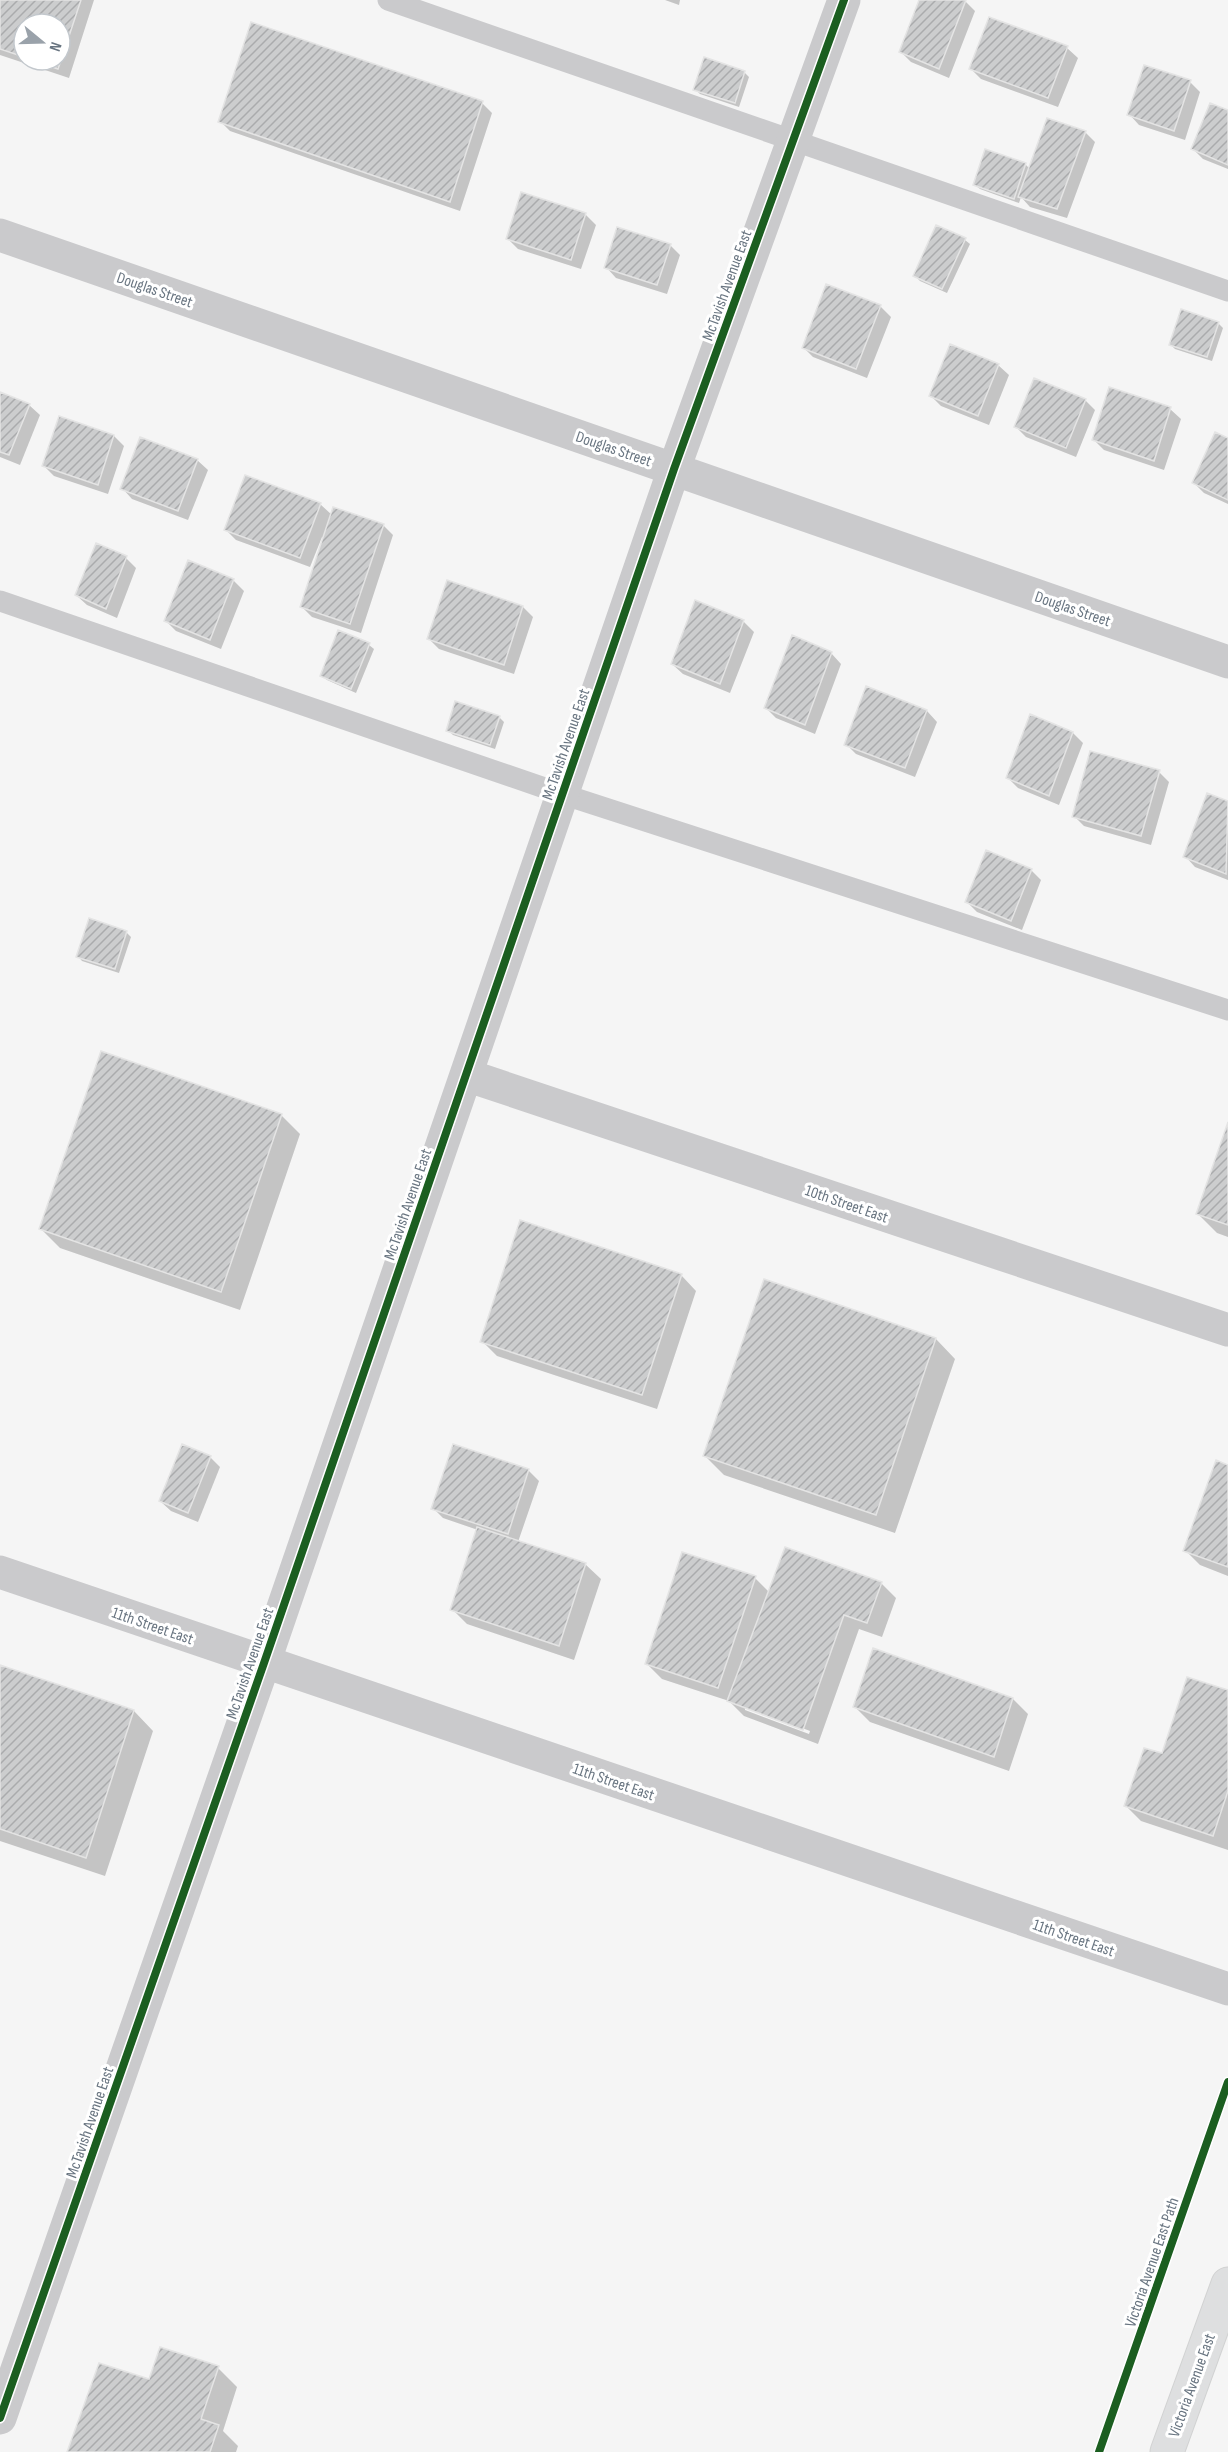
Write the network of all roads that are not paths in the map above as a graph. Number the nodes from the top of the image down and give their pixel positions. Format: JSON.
{"nodes":[{"id":1,"x":388,"y":0,"type":"edge"},
{"id":2,"x":844,"y":0,"type":"edge"},
{"id":3,"x":793,"y":141,"type":"junction"},
{"id":4,"x":0,"y":235,"type":"edge"},
{"id":5,"x":1228,"y":291,"type":"edge"},
{"id":6,"x":674,"y":469,"type":"junction"},
{"id":7,"x":0,"y":601,"type":"edge"},
{"id":8,"x":1228,"y":662,"type":"edge"},
{"id":9,"x":562,"y":794,"type":"junction"},
{"id":10,"x":1228,"y":1010,"type":"edge"},
{"id":11,"x":466,"y":1075,"type":"junction"},
{"id":12,"x":1228,"y":1330,"type":"edge"},
{"id":13,"x":0,"y":1572,"type":"edge"},
{"id":14,"x":264,"y":1663,"type":"junction"},
{"id":15,"x":1228,"y":1989,"type":"edge"},
{"id":16,"x":1228,"y":2284,"type":"edge"},
{"id":17,"x":0,"y":2418,"type":"edge"},
{"id":18,"x":1167,"y":2452,"type":"edge"}],
"edges":[{"from":1,"to":3,"type":"lane"},
{"from":2,"to":3,"type":"street","name":"McTavish Avenue East"},
{"from":3,"to":5,"type":"lane"},
{"from":3,"to":6,"type":"street","name":"McTavish Avenue East"},
{"from":4,"to":6,"type":"street","name":"Douglas Street"},
{"from":6,"to":8,"type":"street","name":"Douglas Street"},
{"from":6,"to":9,"type":"street","name":"McTavish Avenue East"},
{"from":7,"to":9,"type":"lane"},
{"from":9,"to":10,"type":"lane"},
{"from":9,"to":11,"type":"street","name":"McTavish Avenue East"},
{"from":11,"to":12,"type":"street","name":"10th Street East"},
{"from":11,"to":14,"type":"street","name":"McTavish Avenue East"},
{"from":13,"to":14,"type":"street","name":"11th Street East"},
{"from":14,"to":15,"type":"street","name":"11th Street East"},
{"from":14,"to":17,"type":"street","name":"McTavish Avenue East"},
{"from":16,"to":18,"type":"main road","name":"Victoria Avenue East"}]}
